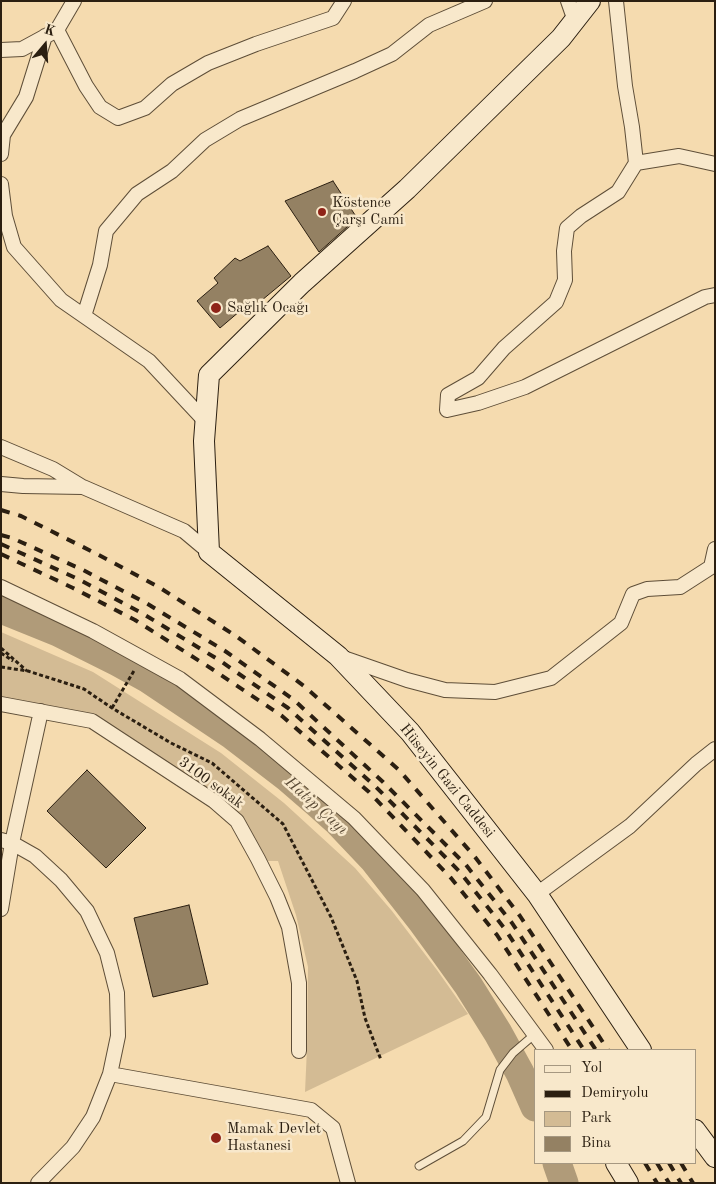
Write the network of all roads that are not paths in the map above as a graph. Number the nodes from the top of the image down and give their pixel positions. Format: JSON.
{"nodes":[{"id":1,"x":74,"y":1,"type":"edge"},
{"id":2,"x":344,"y":1,"type":"edge"},
{"id":3,"x":484,"y":1,"type":"edge"},
{"id":4,"x":568,"y":1,"type":"edge"},
{"id":5,"x":590,"y":1,"type":"edge"},
{"id":6,"x":616,"y":1,"type":"edge"},
{"id":7,"x":574,"y":21,"type":"junction"},
{"id":8,"x":51,"y":33,"type":"junction"},
{"id":9,"x":1,"y":50,"type":"edge"},
{"id":10,"x":1,"y":154,"type":"edge"},
{"id":11,"x":636,"y":163,"type":"junction"},
{"id":12,"x":715,"y":164,"type":"edge"},
{"id":13,"x":1,"y":184,"type":"edge"},
{"id":14,"x":5,"y":234,"type":"edge"},
{"id":15,"x":715,"y":295,"type":"edge"},
{"id":16,"x":84,"y":316,"type":"junction"},
{"id":17,"x":206,"y":422,"type":"junction"},
{"id":18,"x":1,"y":447,"type":"edge"},
{"id":19,"x":1,"y":484,"type":"edge"},
{"id":20,"x":83,"y":486,"type":"junction"},
{"id":21,"x":715,"y":550,"type":"edge"},
{"id":22,"x":209,"y":552,"type":"junction"},
{"id":23,"x":1,"y":587,"type":"edge"},
{"id":24,"x":338,"y":656,"type":"junction"},
{"id":25,"x":1,"y":704,"type":"edge"},
{"id":26,"x":41,"y":712,"type":"junction"},
{"id":27,"x":715,"y":749,"type":"edge"},
{"id":28,"x":7,"y":842,"type":"edge"},
{"id":29,"x":537,"y":894,"type":"junction"},
{"id":30,"x":1,"y":910,"type":"edge"},
{"id":31,"x":534,"y":1034,"type":"junction"},
{"id":32,"x":545,"y":1049,"type":"edge"},
{"id":33,"x":639,"y":1049,"type":"edge"},
{"id":34,"x":298,"y":1051,"type":"dead end"},
{"id":35,"x":110,"y":1074,"type":"junction"},
{"id":36,"x":696,"y":1131,"type":"edge"},
{"id":37,"x":715,"y":1156,"type":"edge"},
{"id":38,"x":611,"y":1164,"type":"edge"},
{"id":39,"x":617,"y":1164,"type":"edge"},
{"id":40,"x":419,"y":1166,"type":"dead end"},
{"id":41,"x":38,"y":1183,"type":"edge"},
{"id":42,"x":348,"y":1183,"type":"edge"},
{"id":43,"x":616,"y":1183,"type":"edge"},
{"id":44,"x":628,"y":1183,"type":"edge"}],
"edges":[{"from":1,"to":8,"type":"street"},
{"from":2,"to":8,"type":"street"},
{"from":3,"to":16,"type":"street"},
{"from":4,"to":7,"type":"street"},
{"from":5,"to":7,"type":"street"},
{"from":6,"to":11,"type":"street"},
{"from":7,"to":17,"type":"street"},
{"from":8,"to":9,"type":"street"},
{"from":8,"to":10,"type":"street"},
{"from":11,"to":12,"type":"street"},
{"from":11,"to":15,"type":"street"},
{"from":13,"to":14,"type":"street"},
{"from":14,"to":16,"type":"street"},
{"from":16,"to":17,"type":"street"},
{"from":17,"to":22,"type":"street"},
{"from":18,"to":20,"type":"street"},
{"from":19,"to":20,"type":"street"},
{"from":20,"to":22,"type":"street"},
{"from":21,"to":24,"type":"street"},
{"from":22,"to":24,"type":"street","name":"Hüseyin Gazi Caddesi"},
{"from":23,"to":31,"type":"street"},
{"from":24,"to":29,"type":"street","name":"Hüseyin Gazi Caddesi"},
{"from":25,"to":26,"type":"street","name":"3100 sokak"},
{"from":26,"to":28,"type":"street"},
{"from":26,"to":34,"type":"street","name":"3100 sokak"},
{"from":27,"to":29,"type":"street"},
{"from":28,"to":30,"type":"street"},
{"from":28,"to":35,"type":"street"},
{"from":29,"to":33,"type":"street","name":"Hüseyin Gazi Caddesi"},
{"from":31,"to":32,"type":"street"},
{"from":31,"to":40,"type":"lane"},
{"from":35,"to":41,"type":"street"},
{"from":35,"to":42,"type":"street"},
{"from":36,"to":37,"type":"street"},
{"from":38,"to":43,"type":"street"},
{"from":39,"to":44,"type":"street"}]}
